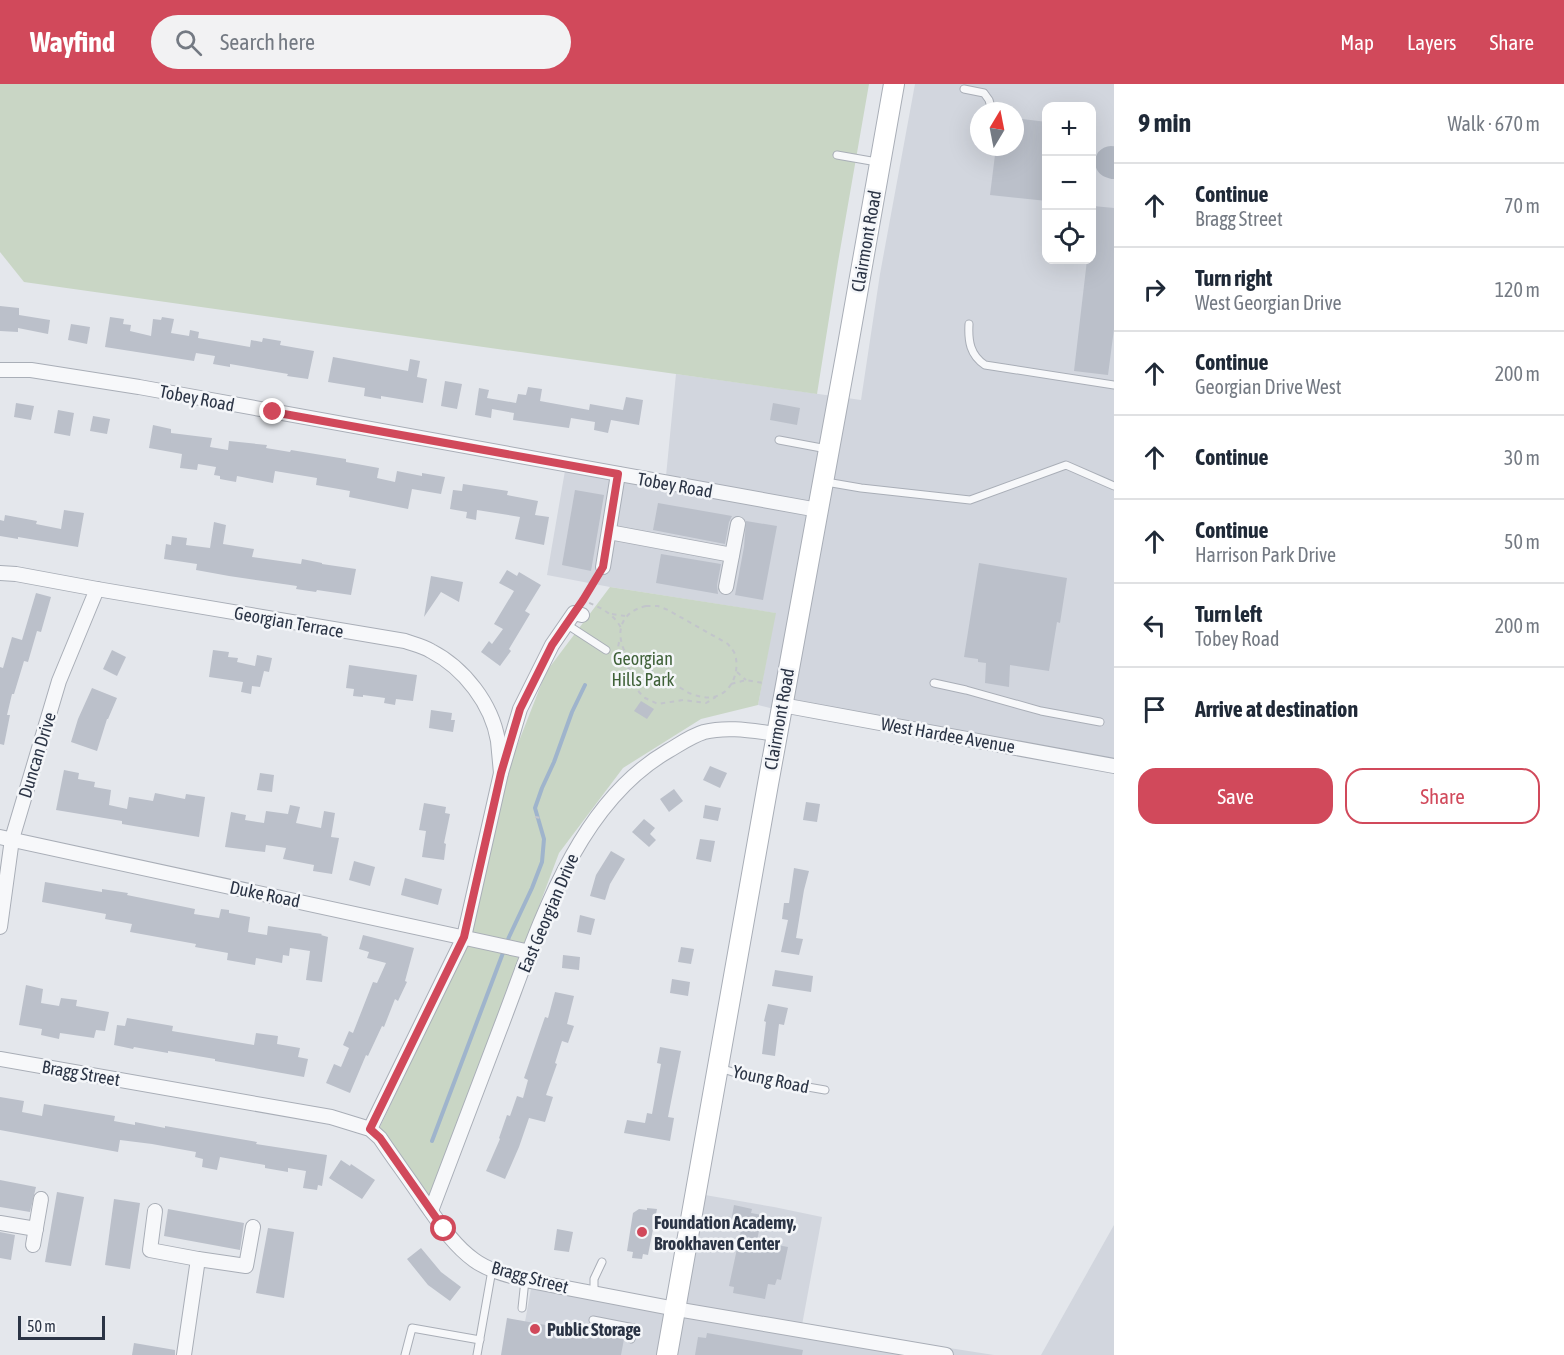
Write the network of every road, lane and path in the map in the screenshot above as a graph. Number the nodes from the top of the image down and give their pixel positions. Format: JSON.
{"nodes":[{"id":1,"x":894,"y":84,"type":"edge"},
{"id":2,"x":964,"y":89,"type":"dead end"},
{"id":3,"x":990,"y":102,"type":"edge"},
{"id":4,"x":837,"y":155,"type":"dead end"},
{"id":5,"x":880,"y":163,"type":"junction"},
{"id":6,"x":969,"y":324,"type":"dead end"},
{"id":7,"x":0,"y":370,"type":"edge"},
{"id":8,"x":1114,"y":386,"type":"edge"},
{"id":9,"x":779,"y":440,"type":"dead end"},
{"id":10,"x":829,"y":450,"type":"junction"},
{"id":11,"x":618,"y":474,"type":"junction"},
{"id":12,"x":823,"y":482,"type":"junction"},
{"id":13,"x":1114,"y":486,"type":"edge"},
{"id":14,"x":818,"y":510,"type":"junction"},
{"id":15,"x":738,"y":524,"type":"dead end"},
{"id":16,"x":609,"y":532,"type":"junction"},
{"id":17,"x":732,"y":555,"type":"junction"},
{"id":18,"x":603,"y":567,"type":"joint"},
{"id":19,"x":0,"y":573,"type":"edge"},
{"id":20,"x":726,"y":587,"type":"dead end"},
{"id":21,"x":97,"y":589,"type":"junction"},
{"id":22,"x":583,"y":600,"type":"junction"},
{"id":23,"x":612,"y":614,"type":"junction"},
{"id":24,"x":625,"y":616,"type":"junction"},
{"id":25,"x":574,"y":618,"type":"junction"},
{"id":26,"x":621,"y":628,"type":"junction"},
{"id":27,"x":620,"y":639,"type":"junction"},
{"id":28,"x":606,"y":650,"type":"dead end"},
{"id":29,"x":633,"y":659,"type":"junction"},
{"id":30,"x":626,"y":666,"type":"junction"},
{"id":31,"x":736,"y":671,"type":"junction"},
{"id":32,"x":746,"y":680,"type":"junction"},
{"id":33,"x":763,"y":683,"type":"dead end"},
{"id":34,"x":934,"y":683,"type":"dead end"},
{"id":35,"x":731,"y":684,"type":"junction"},
{"id":36,"x":695,"y":695,"type":"junction"},
{"id":37,"x":720,"y":695,"type":"junction"},
{"id":38,"x":693,"y":702,"type":"junction"},
{"id":39,"x":782,"y":705,"type":"junction"},
{"id":40,"x":1100,"y":722,"type":"dead end"},
{"id":41,"x":777,"y":734,"type":"junction"},
{"id":42,"x":1114,"y":766,"type":"edge"},
{"id":43,"x":501,"y":773,"type":"junction"},
{"id":44,"x":535,"y":817,"type":"dead end"},
{"id":45,"x":541,"y":818,"type":"dead end"},
{"id":46,"x":6,"y":838,"type":"edge"},
{"id":47,"x":0,"y":927,"type":"edge"},
{"id":48,"x":464,"y":937,"type":"junction"},
{"id":49,"x":530,"y":952,"type":"junction"},
{"id":50,"x":0,"y":1059,"type":"edge"},
{"id":51,"x":718,"y":1067,"type":"junction"},
{"id":52,"x":825,"y":1090,"type":"dead end"},
{"id":53,"x":370,"y":1129,"type":"junction"},
{"id":54,"x":41,"y":1199,"type":"dead end"},
{"id":55,"x":155,"y":1211,"type":"dead end"},
{"id":56,"x":431,"y":1211,"type":"junction"},
{"id":57,"x":0,"y":1222,"type":"edge"},
{"id":58,"x":253,"y":1227,"type":"dead end"},
{"id":59,"x":36,"y":1229,"type":"junction"},
{"id":60,"x":33,"y":1245,"type":"dead end"},
{"id":61,"x":198,"y":1259,"type":"junction"},
{"id":62,"x":602,"y":1262,"type":"dead end"},
{"id":63,"x":492,"y":1270,"type":"junction"},
{"id":64,"x":525,"y":1280,"type":"junction"},
{"id":65,"x":594,"y":1293,"type":"junction"},
{"id":66,"x":522,"y":1308,"type":"dead end"},
{"id":67,"x":676,"y":1309,"type":"junction"},
{"id":68,"x":593,"y":1320,"type":"dead end"},
{"id":69,"x":632,"y":1339,"type":"dead end"},
{"id":70,"x":480,"y":1340,"type":"junction"},
{"id":71,"x":184,"y":1355,"type":"edge"},
{"id":72,"x":405,"y":1355,"type":"edge"},
{"id":73,"x":477,"y":1355,"type":"edge"},
{"id":74,"x":668,"y":1355,"type":"edge"},
{"id":75,"x":946,"y":1355,"type":"edge"}],
"edges":[{"from":1,"to":5,"type":"main road","name":"Clairmont Road"},
{"from":2,"to":3,"type":"lane"},
{"from":4,"to":5,"type":"lane"},
{"from":5,"to":10,"type":"main road","name":"Clairmont Road"},
{"from":6,"to":8,"type":"lane"},
{"from":7,"to":11,"type":"street","name":"Tobey Road"},
{"from":9,"to":10,"type":"lane"},
{"from":10,"to":12,"type":"main road","name":"Clairmont Road"},
{"from":11,"to":14,"type":"street","name":"Tobey Road"},
{"from":11,"to":16,"type":"street"},
{"from":12,"to":13,"type":"lane"},
{"from":12,"to":14,"type":"main road","name":"Clairmont Road"},
{"from":14,"to":39,"type":"main road","name":"Clairmont Road"},
{"from":15,"to":17,"type":"street"},
{"from":16,"to":17,"type":"street"},
{"from":16,"to":18,"type":"street"},
{"from":17,"to":20,"type":"street"},
{"from":18,"to":22,"type":"path"},
{"from":19,"to":21,"type":"street","name":"Georgian Terrace"},
{"from":21,"to":43,"type":"street","name":"Georgian Terrace"},
{"from":21,"to":46,"type":"street","name":"Duncan Drive"},
{"from":22,"to":23,"type":"path"},
{"from":22,"to":25,"type":"path"},
{"from":23,"to":24,"type":"path"},
{"from":23,"to":26,"type":"path"},
{"from":24,"to":26,"type":"path"},
{"from":24,"to":31,"type":"path"},
{"from":25,"to":28,"type":"lane"},
{"from":25,"to":43,"type":"street"},
{"from":26,"to":27,"type":"path"},
{"from":27,"to":29,"type":"path"},
{"from":27,"to":30,"type":"path"},
{"from":29,"to":30,"type":"path"},
{"from":29,"to":36,"type":"path"},
{"from":30,"to":38,"type":"path"},
{"from":31,"to":32,"type":"path"},
{"from":31,"to":35,"type":"path"},
{"from":32,"to":33,"type":"path"},
{"from":32,"to":35,"type":"path"},
{"from":34,"to":40,"type":"lane"},
{"from":35,"to":37,"type":"path"},
{"from":36,"to":37,"type":"path"},
{"from":36,"to":38,"type":"path"},
{"from":37,"to":38,"type":"path"},
{"from":39,"to":41,"type":"main road","name":"Clairmont Road"},
{"from":39,"to":42,"type":"street","name":"West Hardee Avenue"},
{"from":41,"to":49,"type":"street","name":"East Georgian Drive"},
{"from":41,"to":51,"type":"main road","name":"Clairmont Road"},
{"from":43,"to":48,"type":"street"},
{"from":44,"to":45,"type":"path"},
{"from":46,"to":47,"type":"street","name":"Duncan Drive"},
{"from":46,"to":48,"type":"street","name":"Duke Road"},
{"from":48,"to":49,"type":"street","name":"Duke Road"},
{"from":48,"to":53,"type":"street"},
{"from":49,"to":56,"type":"street","name":"East Georgian Drive"},
{"from":50,"to":53,"type":"street","name":"Bragg Street"},
{"from":51,"to":52,"type":"lane","name":"Young Road"},
{"from":51,"to":67,"type":"main road","name":"Clairmont Road"},
{"from":53,"to":56,"type":"street","name":"Bragg Street"},
{"from":54,"to":59,"type":"street"},
{"from":55,"to":61,"type":"street"},
{"from":56,"to":63,"type":"street","name":"Bragg Street"},
{"from":57,"to":59,"type":"street"},
{"from":58,"to":61,"type":"street"},
{"from":59,"to":60,"type":"street"},
{"from":61,"to":71,"type":"street"},
{"from":62,"to":65,"type":"lane"},
{"from":63,"to":64,"type":"street","name":"Bragg Street"},
{"from":63,"to":70,"type":"lane"},
{"from":64,"to":65,"type":"street","name":"Bragg Street"},
{"from":64,"to":66,"type":"lane"},
{"from":65,"to":67,"type":"street","name":"Bragg Street"},
{"from":67,"to":74,"type":"main road","name":"Clairmont Road"},
{"from":67,"to":75,"type":"street","name":"Bragg Street"},
{"from":68,"to":69,"type":"lane"},
{"from":70,"to":72,"type":"lane"},
{"from":70,"to":73,"type":"lane"}]}
